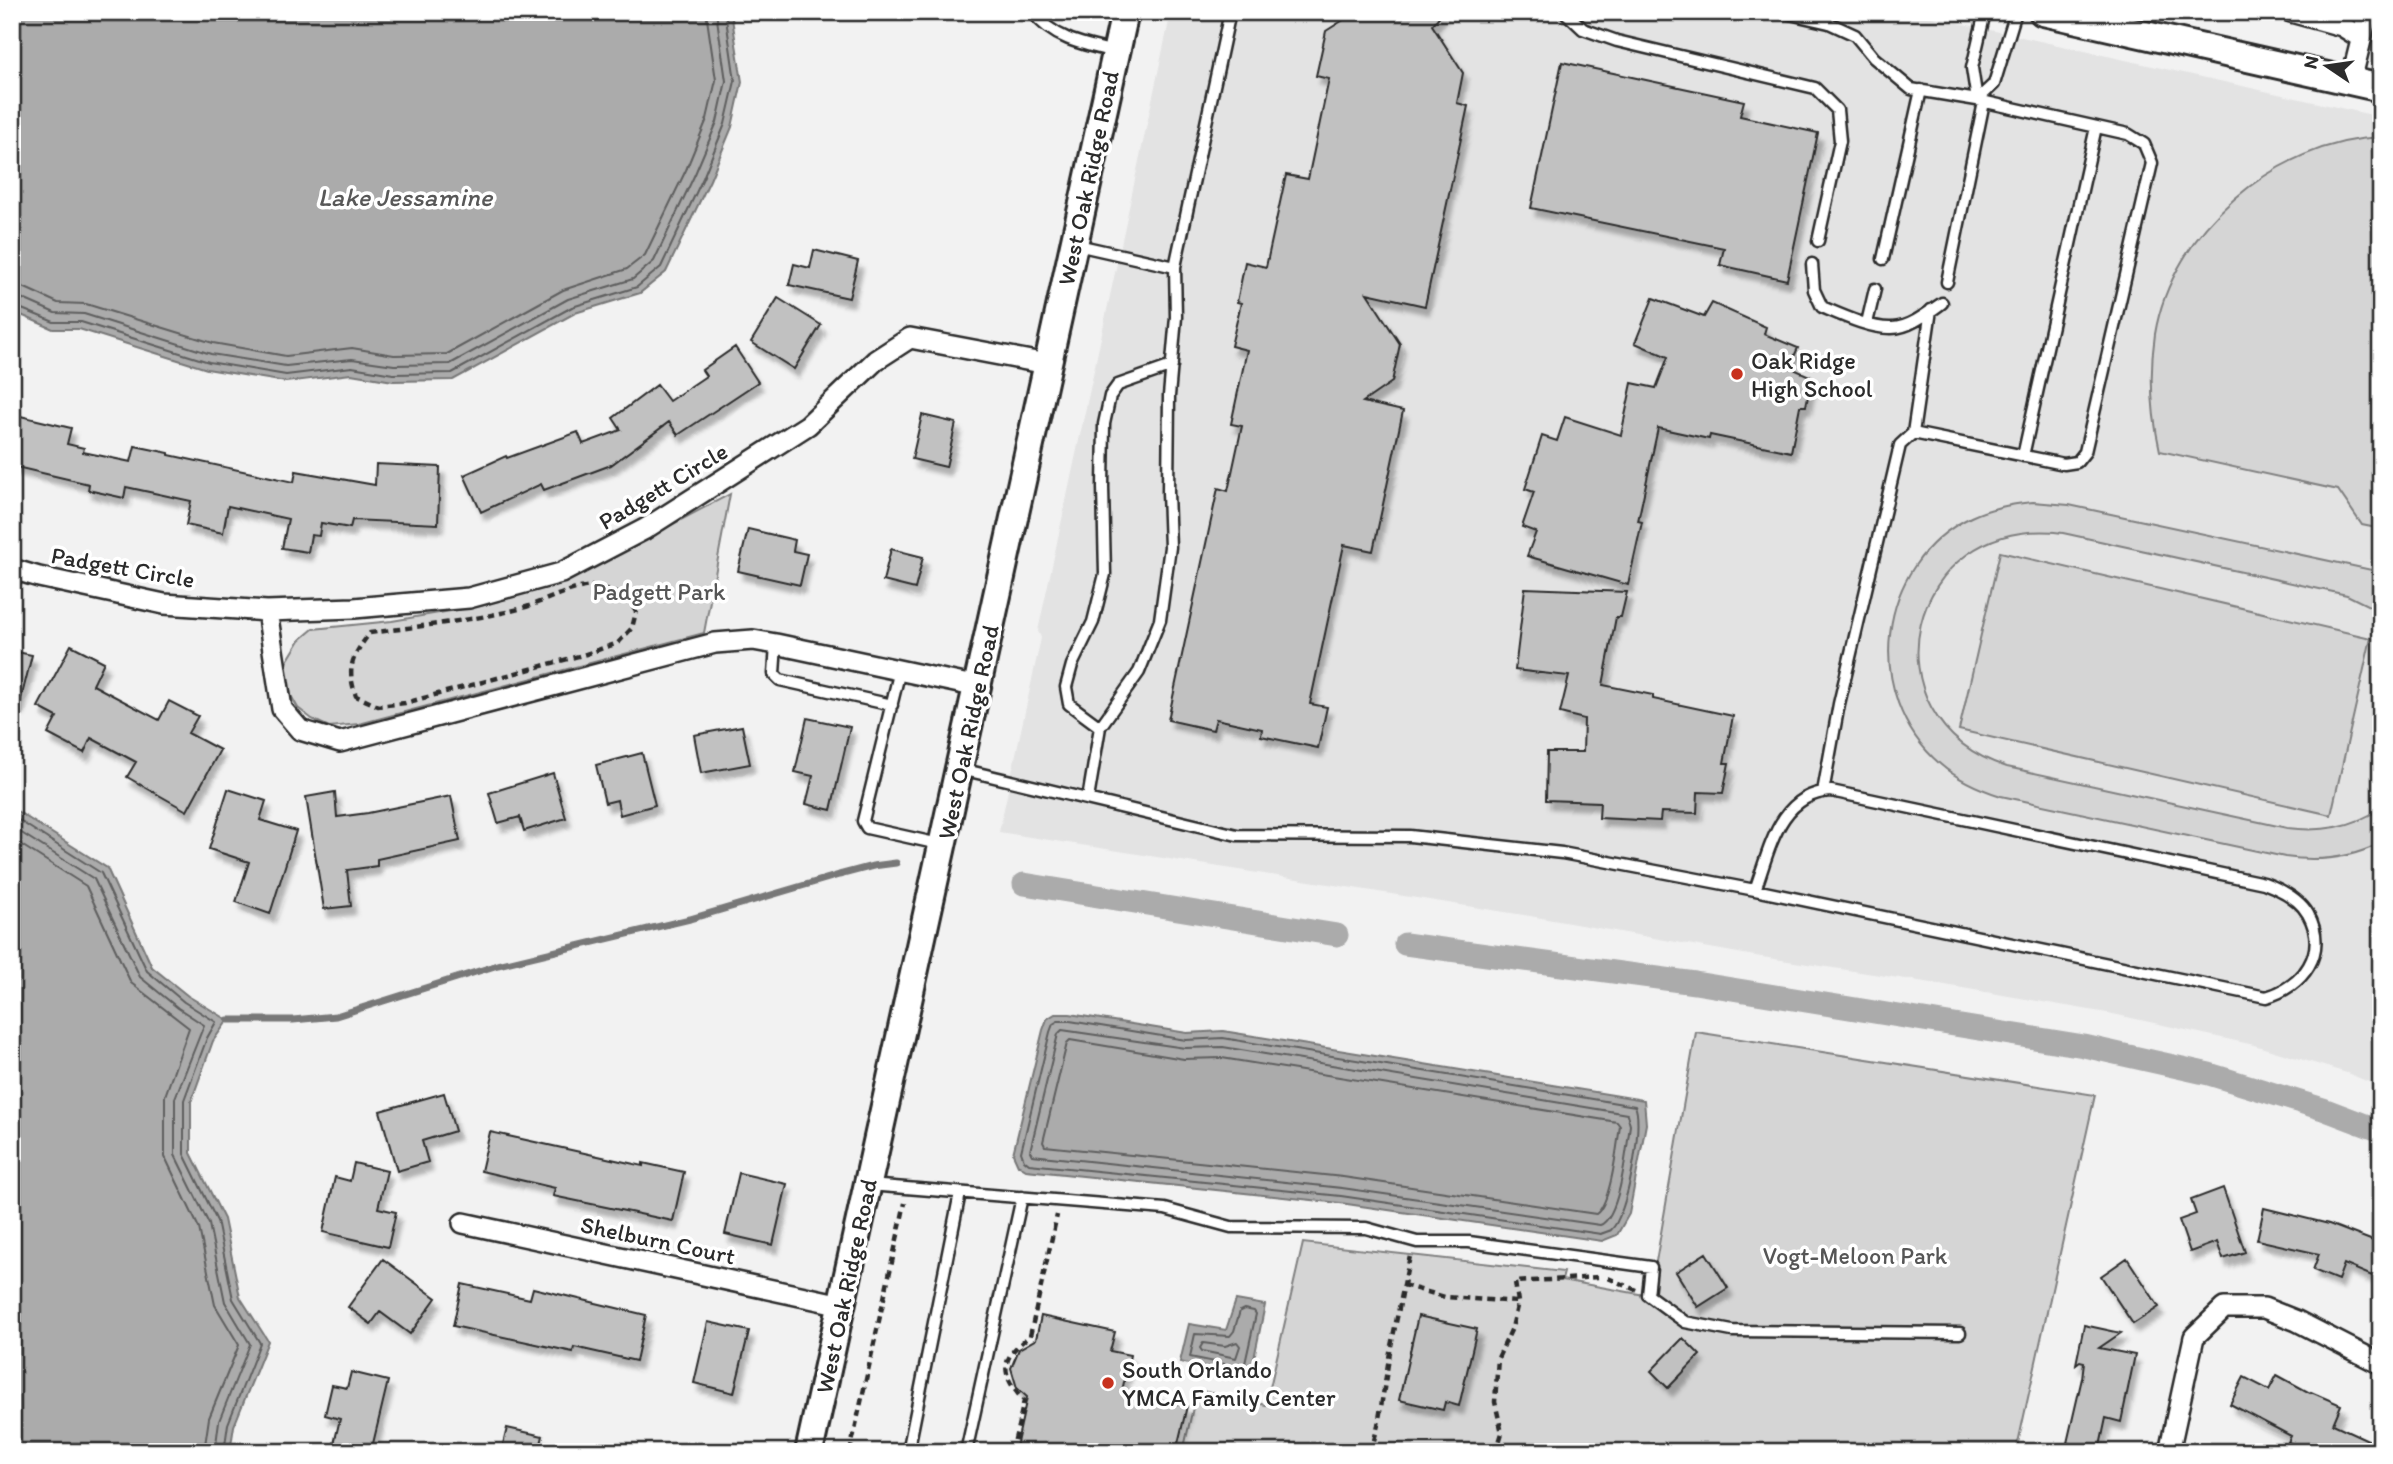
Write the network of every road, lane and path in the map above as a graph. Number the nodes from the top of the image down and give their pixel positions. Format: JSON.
{"nodes":[{"id":1,"x":1032,"y":12,"type":"edge"},
{"id":2,"x":1125,"y":12,"type":"edge"},
{"id":3,"x":1230,"y":12,"type":"edge"},
{"id":4,"x":1565,"y":12,"type":"edge"},
{"id":5,"x":1781,"y":12,"type":"edge"},
{"id":6,"x":1985,"y":12,"type":"edge"},
{"id":7,"x":2016,"y":12,"type":"edge"},
{"id":8,"x":2043,"y":12,"type":"edge"},
{"id":9,"x":2291,"y":12,"type":"edge"},
{"id":10,"x":2368,"y":12,"type":"edge"},
{"id":11,"x":2361,"y":38,"type":"junction"},
{"id":12,"x":1116,"y":52,"type":"junction"},
{"id":13,"x":2351,"y":81,"type":"junction"},
{"id":14,"x":2381,"y":88,"type":"edge"},
{"id":15,"x":1920,"y":90,"type":"junction"},
{"id":16,"x":1980,"y":101,"type":"junction"},
{"id":17,"x":2096,"y":127,"type":"junction"},
{"id":18,"x":1818,"y":241,"type":"dead end"},
{"id":19,"x":1074,"y":244,"type":"junction"},
{"id":20,"x":1883,"y":259,"type":"dead end"},
{"id":21,"x":1812,"y":264,"type":"dead end"},
{"id":22,"x":1175,"y":267,"type":"junction"},
{"id":23,"x":1947,"y":282,"type":"dead end"},
{"id":24,"x":1875,"y":289,"type":"dead end"},
{"id":25,"x":1941,"y":303,"type":"dead end"},
{"id":26,"x":1931,"y":310,"type":"junction"},
{"id":27,"x":1867,"y":323,"type":"junction"},
{"id":28,"x":1047,"y":364,"type":"junction"},
{"id":29,"x":1172,"y":366,"type":"junction"},
{"id":30,"x":1913,"y":433,"type":"junction"},
{"id":31,"x":2023,"y":456,"type":"junction"},
{"id":32,"x":12,"y":569,"type":"edge"},
{"id":33,"x":267,"y":611,"type":"junction"},
{"id":34,"x":776,"y":644,"type":"junction"},
{"id":35,"x":900,"y":670,"type":"junction"},
{"id":36,"x":978,"y":687,"type":"junction"},
{"id":37,"x":892,"y":705,"type":"junction"},
{"id":38,"x":378,"y":706,"type":"joint"},
{"id":39,"x":1100,"y":727,"type":"junction"},
{"id":40,"x":960,"y":769,"type":"junction"},
{"id":41,"x":1823,"y":792,"type":"junction"},
{"id":42,"x":1088,"y":799,"type":"junction"},
{"id":43,"x":943,"y":845,"type":"junction"},
{"id":44,"x":1755,"y":890,"type":"junction"},
{"id":45,"x":868,"y":1185,"type":"junction"},
{"id":46,"x":908,"y":1188,"type":"junction"},
{"id":47,"x":960,"y":1192,"type":"junction"},
{"id":48,"x":1022,"y":1198,"type":"junction"},
{"id":49,"x":1060,"y":1200,"type":"junction"},
{"id":50,"x":463,"y":1223,"type":"dead end"},
{"id":51,"x":1410,"y":1255,"type":"dead end"},
{"id":52,"x":1404,"y":1286,"type":"junction"},
{"id":53,"x":1648,"y":1295,"type":"junction"},
{"id":54,"x":1518,"y":1302,"type":"junction"},
{"id":55,"x":842,"y":1305,"type":"junction"},
{"id":56,"x":1960,"y":1333,"type":"dead end"},
{"id":57,"x":2381,"y":1364,"type":"edge"},
{"id":58,"x":1184,"y":1450,"type":"dead end"},
{"id":59,"x":809,"y":1452,"type":"edge"},
{"id":60,"x":850,"y":1452,"type":"edge"},
{"id":61,"x":908,"y":1452,"type":"edge"},
{"id":62,"x":966,"y":1452,"type":"edge"},
{"id":63,"x":1012,"y":1452,"type":"edge"},
{"id":64,"x":1194,"y":1452,"type":"edge"},
{"id":65,"x":1371,"y":1452,"type":"edge"},
{"id":66,"x":1496,"y":1452,"type":"edge"},
{"id":67,"x":2169,"y":1452,"type":"edge"}],
"edges":[{"from":1,"to":12,"type":"lane"},
{"from":2,"to":12,"type":"main road","name":"West Oak Ridge Road"},
{"from":3,"to":22,"type":"lane"},
{"from":4,"to":18,"type":"lane"},
{"from":5,"to":15,"type":"lane"},
{"from":6,"to":16,"type":"lane"},
{"from":7,"to":16,"type":"lane"},
{"from":8,"to":13,"type":"main road"},
{"from":9,"to":11,"type":"street"},
{"from":10,"to":11,"type":"street"},
{"from":11,"to":13,"type":"street"},
{"from":12,"to":19,"type":"main road","name":"West Oak Ridge Road"},
{"from":13,"to":14,"type":"main road"},
{"from":15,"to":16,"type":"lane"},
{"from":15,"to":20,"type":"lane"},
{"from":16,"to":17,"type":"lane"},
{"from":16,"to":23,"type":"lane"},
{"from":17,"to":31,"type":"lane"},
{"from":17,"to":31,"type":"lane"},
{"from":19,"to":22,"type":"lane"},
{"from":19,"to":28,"type":"main road","name":"West Oak Ridge Road"},
{"from":21,"to":27,"type":"lane"},
{"from":22,"to":29,"type":"lane"},
{"from":24,"to":27,"type":"lane"},
{"from":25,"to":26,"type":"lane"},
{"from":26,"to":27,"type":"lane"},
{"from":26,"to":30,"type":"lane"},
{"from":28,"to":33,"type":"street","name":"Padgett Circle"},
{"from":28,"to":36,"type":"main road","name":"West Oak Ridge Road"},
{"from":29,"to":39,"type":"lane"},
{"from":29,"to":39,"type":"lane"},
{"from":30,"to":31,"type":"lane"},
{"from":30,"to":41,"type":"lane"},
{"from":32,"to":33,"type":"street","name":"Padgett Circle"},
{"from":33,"to":34,"type":"street"},
{"from":34,"to":35,"type":"street"},
{"from":34,"to":37,"type":"lane"},
{"from":35,"to":36,"type":"street"},
{"from":35,"to":37,"type":"lane"},
{"from":36,"to":40,"type":"main road","name":"West Oak Ridge Road"},
{"from":37,"to":43,"type":"lane"},
{"from":38,"to":38,"type":"path"},
{"from":39,"to":42,"type":"lane"},
{"from":40,"to":42,"type":"lane"},
{"from":40,"to":43,"type":"main road","name":"West Oak Ridge Road"},
{"from":41,"to":44,"type":"lane"},
{"from":41,"to":44,"type":"lane"},
{"from":42,"to":44,"type":"lane"},
{"from":43,"to":45,"type":"main road","name":"West Oak Ridge Road"},
{"from":45,"to":46,"type":"lane"},
{"from":45,"to":55,"type":"main road","name":"West Oak Ridge Road"},
{"from":46,"to":47,"type":"lane"},
{"from":46,"to":60,"type":"path"},
{"from":47,"to":48,"type":"lane"},
{"from":47,"to":61,"type":"lane"},
{"from":48,"to":49,"type":"lane"},
{"from":48,"to":62,"type":"lane"},
{"from":49,"to":53,"type":"lane"},
{"from":49,"to":63,"type":"path"},
{"from":50,"to":55,"type":"street","name":"Shelburn Court"},
{"from":51,"to":52,"type":"path"},
{"from":52,"to":54,"type":"path"},
{"from":52,"to":65,"type":"path"},
{"from":53,"to":54,"type":"path"},
{"from":53,"to":56,"type":"lane"},
{"from":54,"to":66,"type":"path"},
{"from":55,"to":59,"type":"main road","name":"West Oak Ridge Road"},
{"from":57,"to":67,"type":"street"},
{"from":58,"to":64,"type":"path"}]}
